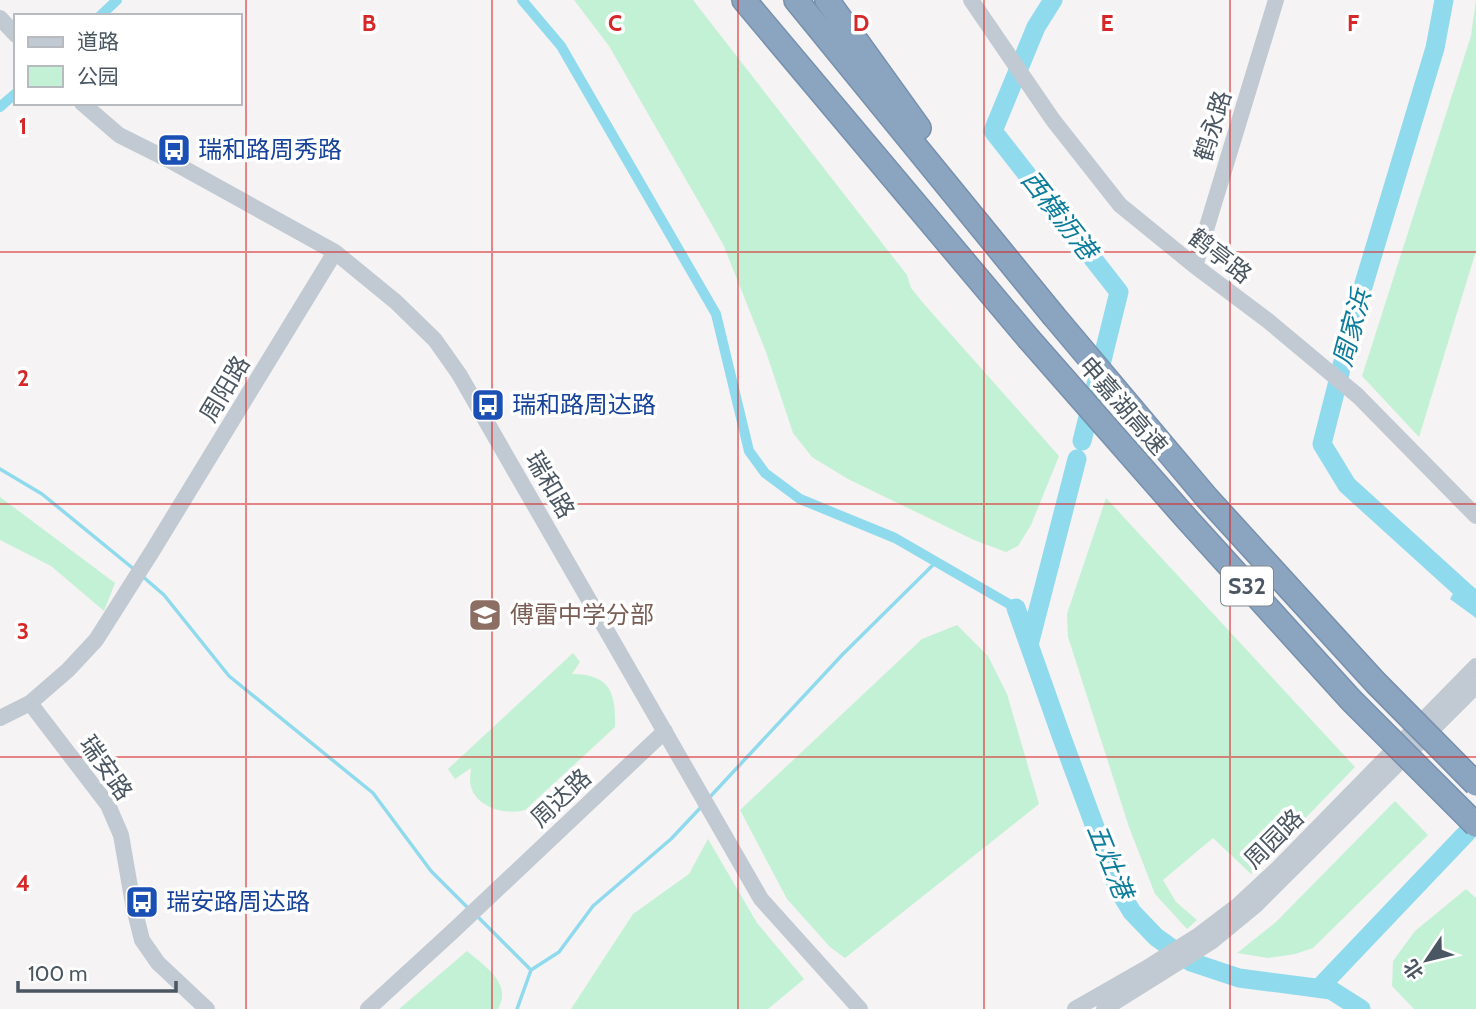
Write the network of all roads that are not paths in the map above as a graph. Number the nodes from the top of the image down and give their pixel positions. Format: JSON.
{"nodes":[{"id":1,"x":744,"y":0,"type":"edge"},
{"id":2,"x":755,"y":0,"type":"edge"},
{"id":3,"x":796,"y":0,"type":"edge"},
{"id":4,"x":827,"y":0,"type":"edge"},
{"id":5,"x":971,"y":0,"type":"edge"},
{"id":6,"x":1276,"y":0,"type":"edge"},
{"id":7,"x":0,"y":18,"type":"edge"},
{"id":8,"x":14,"y":33,"type":"edge"},
{"id":9,"x":84,"y":105,"type":"edge"},
{"id":10,"x":335,"y":252,"type":"junction"},
{"id":11,"x":1195,"y":266,"type":"junction"},
{"id":12,"x":1053,"y":315,"type":"junction"},
{"id":13,"x":1028,"y":338,"type":"junction"},
{"id":14,"x":1476,"y":516,"type":"edge"},
{"id":15,"x":1476,"y":666,"type":"edge"},
{"id":16,"x":1476,"y":686,"type":"edge"},
{"id":17,"x":30,"y":703,"type":"junction"},
{"id":18,"x":0,"y":718,"type":"edge"},
{"id":19,"x":665,"y":731,"type":"junction"},
{"id":20,"x":1476,"y":784,"type":"edge"},
{"id":21,"x":1476,"y":825,"type":"edge"},
{"id":22,"x":1205,"y":938,"type":"junction"},
{"id":23,"x":1153,"y":972,"type":"junction"},
{"id":24,"x":206,"y":1009,"type":"edge"},
{"id":25,"x":368,"y":1009,"type":"edge"},
{"id":26,"x":860,"y":1009,"type":"edge"},
{"id":27,"x":1075,"y":1009,"type":"edge"},
{"id":28,"x":1104,"y":1009,"type":"edge"}],
"edges":[{"from":1,"to":13,"type":"highway"},
{"from":2,"to":13,"type":"highway","name":"申嘉湖高速","number":"S32"},
{"from":3,"to":12,"type":"highway","name":"申嘉湖高速","number":"S32"},
{"from":4,"to":12,"type":"highway"},
{"from":5,"to":11,"type":"street","name":"鹤亭路"},
{"from":6,"to":11,"type":"street","name":"鹤永路"},
{"from":7,"to":8,"type":"street"},
{"from":9,"to":10,"type":"street","name":"瑞和路"},
{"from":10,"to":17,"type":"street","name":"周阳路"},
{"from":10,"to":19,"type":"street","name":"瑞和路"},
{"from":11,"to":14,"type":"street","name":"鹤亭路"},
{"from":12,"to":20,"type":"highway","name":"申嘉湖高速","number":"S32","bridge":true},
{"from":13,"to":21,"type":"highway","name":"申嘉湖高速","number":"S32","bridge":true},
{"from":15,"to":22,"type":"street","name":"周园路"},
{"from":16,"to":22,"type":"street","name":"周园路"},
{"from":17,"to":18,"type":"street"},
{"from":17,"to":24,"type":"street","name":"瑞安路"},
{"from":19,"to":25,"type":"street","name":"周达路"},
{"from":19,"to":26,"type":"street","name":"瑞和路"},
{"from":22,"to":23,"type":"street"},
{"from":23,"to":27,"type":"street"},
{"from":23,"to":28,"type":"street"}]}
